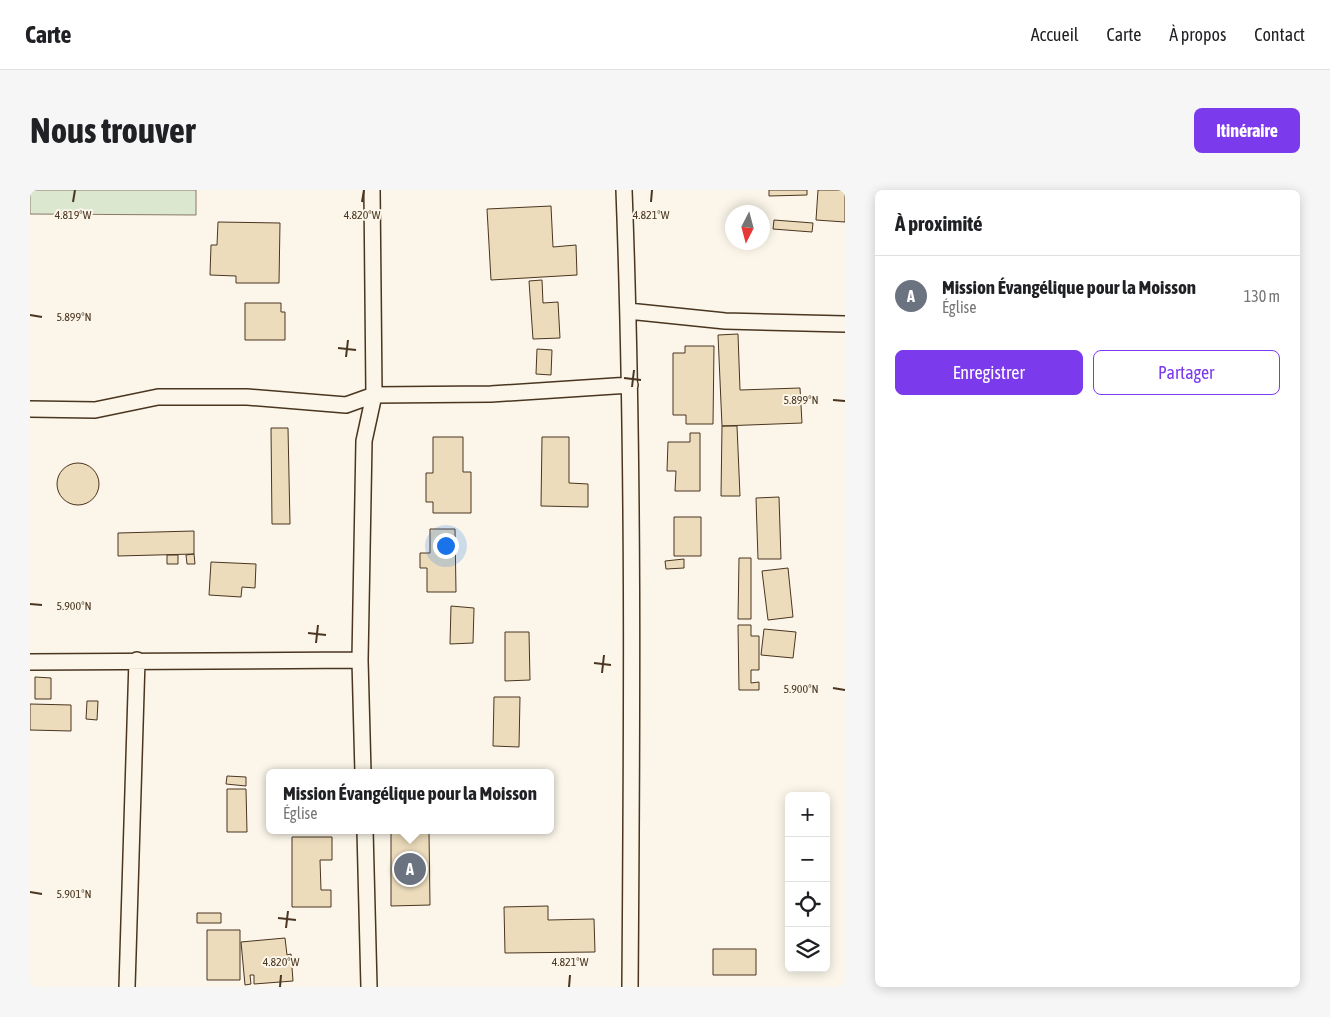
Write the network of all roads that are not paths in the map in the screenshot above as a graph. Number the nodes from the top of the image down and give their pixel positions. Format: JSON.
{"nodes":[{"id":1,"x":372,"y":190,"type":"edge"},
{"id":2,"x":624,"y":190,"type":"edge"},
{"id":3,"x":628,"y":311,"type":"junction"},
{"id":4,"x":845,"y":324,"type":"edge"},
{"id":5,"x":630,"y":385,"type":"junction"},
{"id":6,"x":374,"y":395,"type":"junction"},
{"id":7,"x":30,"y":409,"type":"edge"},
{"id":8,"x":137,"y":660,"type":"junction"},
{"id":9,"x":360,"y":660,"type":"junction"},
{"id":10,"x":30,"y":662,"type":"edge"},
{"id":11,"x":363,"y":769,"type":"edge"},
{"id":12,"x":365,"y":834,"type":"edge"},
{"id":13,"x":127,"y":987,"type":"edge"},
{"id":14,"x":369,"y":987,"type":"edge"},
{"id":15,"x":630,"y":987,"type":"edge"}],
"edges":[{"from":1,"to":6,"type":"street"},
{"from":2,"to":3,"type":"street"},
{"from":3,"to":4,"type":"street"},
{"from":3,"to":5,"type":"street"},
{"from":5,"to":6,"type":"street"},
{"from":5,"to":15,"type":"street"},
{"from":6,"to":7,"type":"street"},
{"from":6,"to":9,"type":"street"},
{"from":8,"to":9,"type":"street"},
{"from":8,"to":10,"type":"street"},
{"from":8,"to":13,"type":"street"},
{"from":9,"to":11,"type":"street"},
{"from":12,"to":14,"type":"street"}]}
